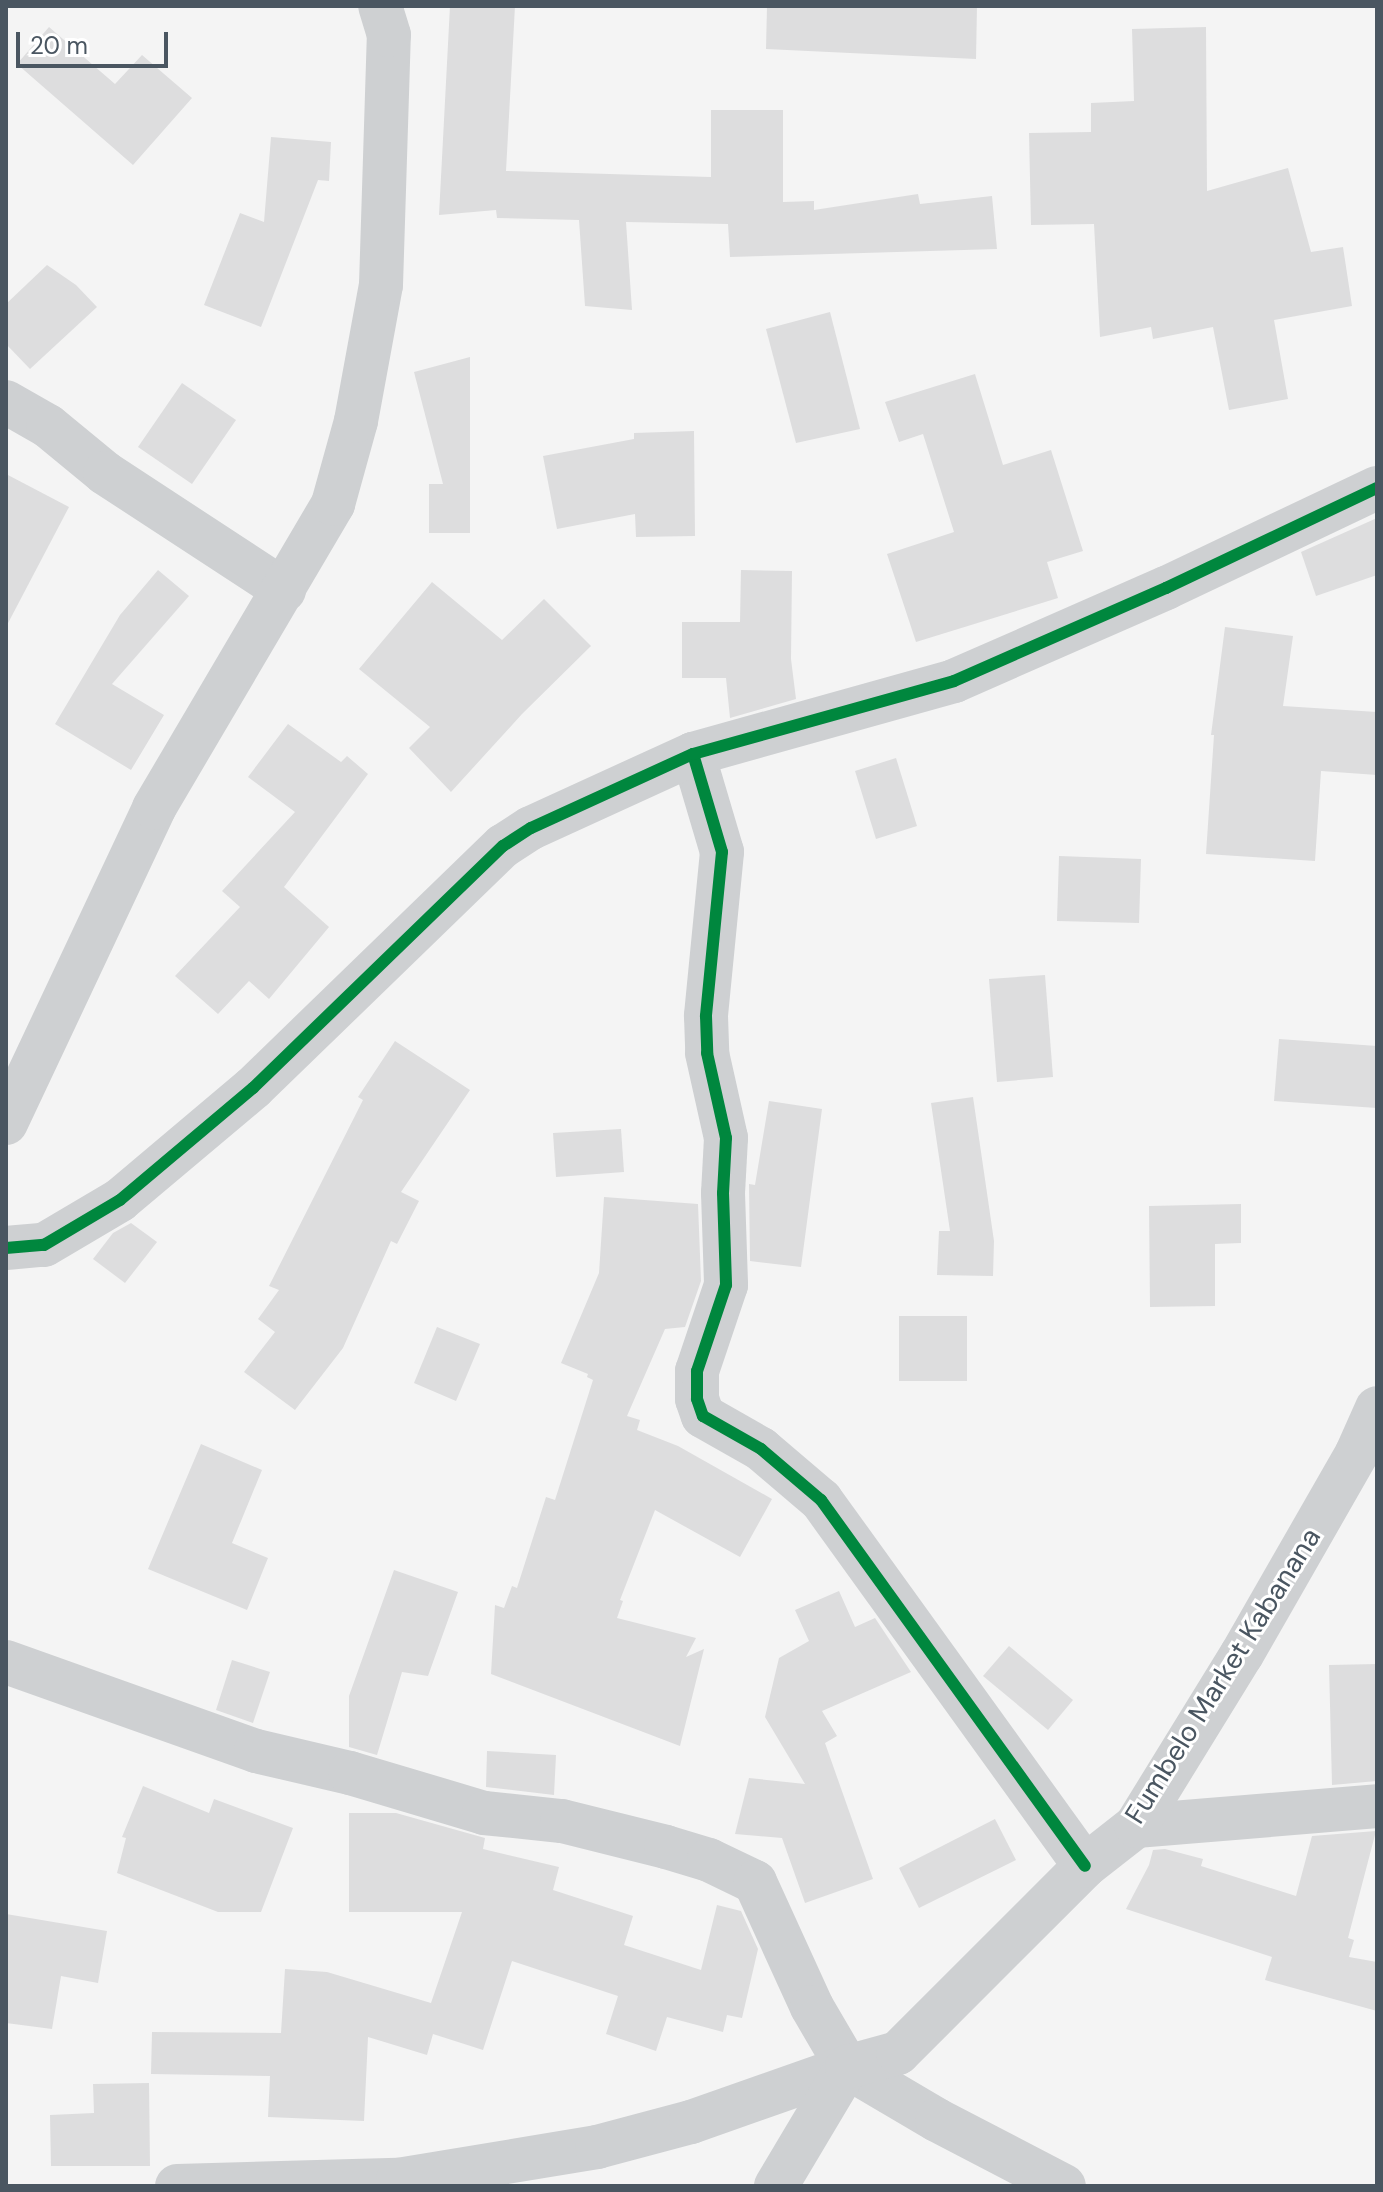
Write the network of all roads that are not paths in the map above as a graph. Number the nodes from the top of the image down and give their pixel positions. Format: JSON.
{"nodes":[{"id":1,"x":380,"y":6,"type":"edge"},
{"id":2,"x":6,"y":402,"type":"edge"},
{"id":3,"x":1377,"y":488,"type":"edge"},
{"id":4,"x":284,"y":590,"type":"junction"},
{"id":5,"x":693,"y":754,"type":"junction"},
{"id":6,"x":6,"y":1123,"type":"edge"},
{"id":7,"x":6,"y":1248,"type":"edge"},
{"id":8,"x":1377,"y":1408,"type":"edge"},
{"id":9,"x":6,"y":1662,"type":"edge"},
{"id":10,"x":1377,"y":1806,"type":"edge"},
{"id":11,"x":1136,"y":1826,"type":"junction"},
{"id":12,"x":1085,"y":1866,"type":"junction"},
{"id":13,"x":847,"y":2067,"type":"junction"},
{"id":14,"x":177,"y":2186,"type":"edge"},
{"id":15,"x":776,"y":2186,"type":"edge"},
{"id":16,"x":1064,"y":2186,"type":"edge"}],
"edges":[{"from":1,"to":4,"type":"street"},
{"from":2,"to":4,"type":"street"},
{"from":3,"to":5,"type":"street"},
{"from":4,"to":6,"type":"street"},
{"from":5,"to":7,"type":"street"},
{"from":5,"to":12,"type":"street"},
{"from":8,"to":11,"type":"street","name":"Fumbelo Market Kabanana"},
{"from":9,"to":13,"type":"street"},
{"from":10,"to":11,"type":"street"},
{"from":11,"to":12,"type":"street","name":"Fumbelo Market Kabanana"},
{"from":12,"to":13,"type":"street","name":"Fumbelo Market Kabanana"},
{"from":13,"to":14,"type":"street","name":"Fumbelo Market Kabanana"},
{"from":13,"to":15,"type":"street"},
{"from":13,"to":16,"type":"street"}]}
